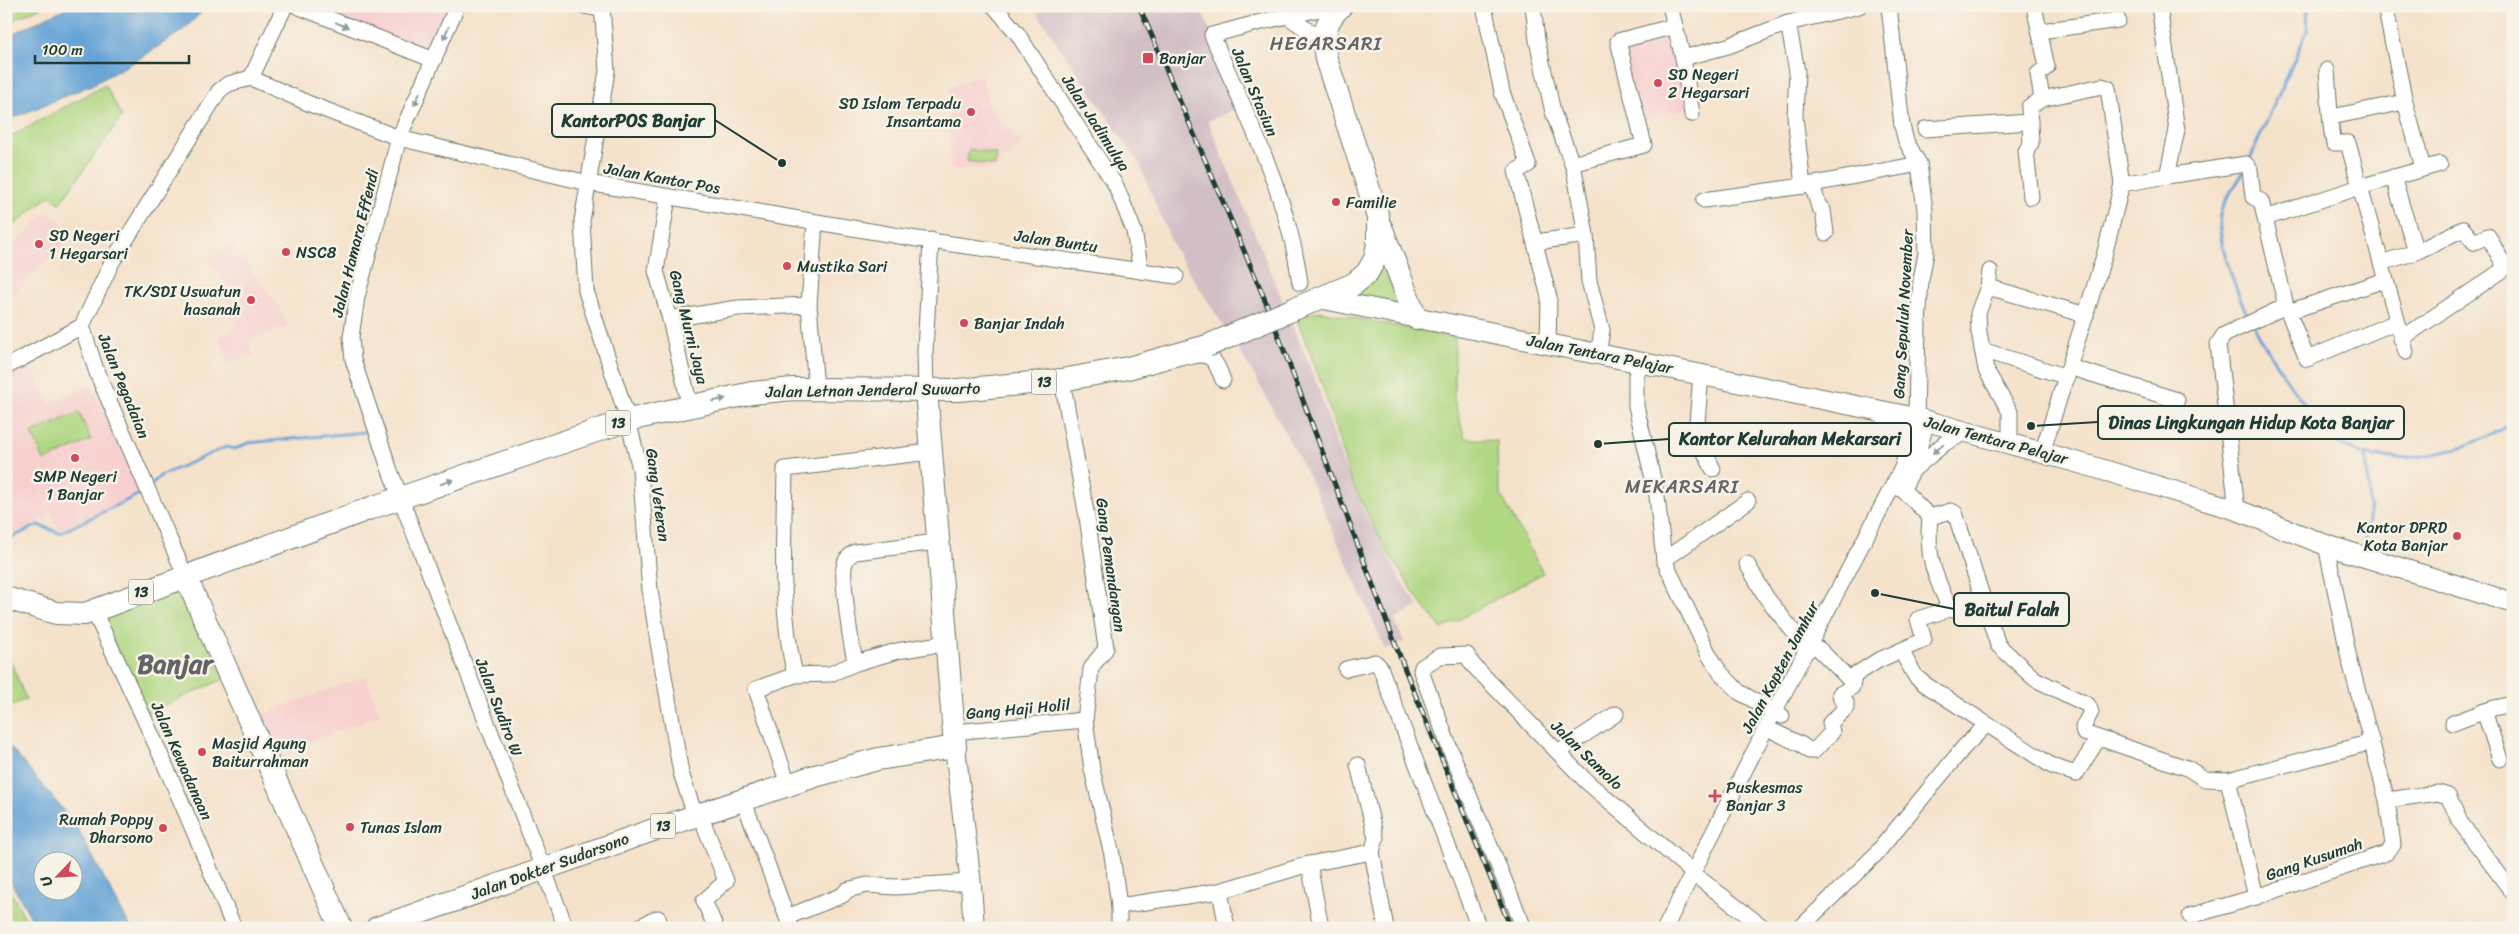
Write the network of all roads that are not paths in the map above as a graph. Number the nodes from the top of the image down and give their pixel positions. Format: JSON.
{"nodes":[{"id":1,"x":285,"y":6,"type":"edge"},
{"id":2,"x":297,"y":6,"type":"edge"},
{"id":3,"x":457,"y":6,"type":"edge"},
{"id":4,"x":584,"y":6,"type":"edge"},
{"id":5,"x":994,"y":6,"type":"edge"},
{"id":6,"x":1333,"y":6,"type":"edge"},
{"id":7,"x":1341,"y":6,"type":"edge"},
{"id":8,"x":1484,"y":6,"type":"edge"},
{"id":9,"x":1533,"y":6,"type":"edge"},
{"id":10,"x":1670,"y":6,"type":"edge"},
{"id":11,"x":1859,"y":6,"type":"edge"},
{"id":12,"x":1889,"y":6,"type":"edge"},
{"id":13,"x":2034,"y":6,"type":"edge"},
{"id":14,"x":2159,"y":6,"type":"edge"},
{"id":15,"x":2385,"y":6,"type":"edge"},
{"id":16,"x":602,"y":8,"type":"edge"},
{"id":17,"x":1289,"y":17,"type":"junction"},
{"id":18,"x":2118,"y":20,"type":"dead end"},
{"id":19,"x":1788,"y":23,"type":"junction"},
{"id":20,"x":1675,"y":26,"type":"junction"},
{"id":21,"x":2041,"y":31,"type":"junction"},
{"id":22,"x":1323,"y":41,"type":"junction"},
{"id":23,"x":1683,"y":58,"type":"junction"},
{"id":24,"x":434,"y":60,"type":"junction"},
{"id":25,"x":2327,"y":70,"type":"dead end"},
{"id":26,"x":251,"y":78,"type":"junction"},
{"id":27,"x":2042,"y":99,"type":"junction"},
{"id":28,"x":2404,"y":102,"type":"junction"},
{"id":29,"x":1692,"y":114,"type":"dead end"},
{"id":30,"x":2331,"y":117,"type":"junction"},
{"id":31,"x":2030,"y":122,"type":"junction"},
{"id":32,"x":1925,"y":129,"type":"dead end"},
{"id":33,"x":399,"y":138,"type":"junction"},
{"id":34,"x":1572,"y":164,"type":"junction"},
{"id":35,"x":1918,"y":164,"type":"junction"},
{"id":36,"x":2440,"y":164,"type":"dead end"},
{"id":37,"x":2423,"y":168,"type":"junction"},
{"id":38,"x":2167,"y":176,"type":"junction"},
{"id":39,"x":2393,"y":177,"type":"junction"},
{"id":40,"x":588,"y":183,"type":"junction"},
{"id":41,"x":2122,"y":184,"type":"junction"},
{"id":42,"x":1807,"y":185,"type":"junction"},
{"id":43,"x":2353,"y":190,"type":"junction"},
{"id":44,"x":668,"y":196,"type":"junction"},
{"id":45,"x":2031,"y":198,"type":"dead end"},
{"id":46,"x":1704,"y":200,"type":"dead end"},
{"id":47,"x":1378,"y":217,"type":"junction"},
{"id":48,"x":2265,"y":218,"type":"junction"},
{"id":49,"x":815,"y":222,"type":"junction"},
{"id":50,"x":1826,"y":233,"type":"dead end"},
{"id":51,"x":1586,"y":235,"type":"junction"},
{"id":52,"x":931,"y":240,"type":"junction"},
{"id":53,"x":1536,"y":242,"type":"junction"},
{"id":54,"x":2416,"y":252,"type":"junction"},
{"id":55,"x":2381,"y":263,"type":"junction"},
{"id":56,"x":1141,"y":271,"type":"junction"},
{"id":57,"x":1990,"y":271,"type":"dead end"},
{"id":58,"x":1176,"y":276,"type":"dead end"},
{"id":59,"x":2385,"y":280,"type":"junction"},
{"id":60,"x":1300,"y":283,"type":"dead end"},
{"id":61,"x":1988,"y":287,"type":"junction"},
{"id":62,"x":1319,"y":298,"type":"junction"},
{"id":63,"x":809,"y":305,"type":"junction"},
{"id":64,"x":2287,"y":309,"type":"junction"},
{"id":65,"x":2086,"y":315,"type":"junction"},
{"id":66,"x":1416,"y":318,"type":"junction"},
{"id":67,"x":670,"y":319,"type":"junction"},
{"id":68,"x":2396,"y":322,"type":"junction"},
{"id":69,"x":82,"y":326,"type":"junction"},
{"id":70,"x":1548,"y":344,"type":"junction"},
{"id":71,"x":1982,"y":350,"type":"junction"},
{"id":72,"x":1598,"y":355,"type":"junction"},
{"id":73,"x":1641,"y":362,"type":"junction"},
{"id":74,"x":6,"y":367,"type":"edge"},
{"id":75,"x":2068,"y":372,"type":"junction"},
{"id":76,"x":1701,"y":374,"type":"junction"},
{"id":77,"x":1066,"y":379,"type":"junction"},
{"id":78,"x":1223,"y":380,"type":"dead end"},
{"id":79,"x":816,"y":389,"type":"junction"},
{"id":80,"x":926,"y":390,"type":"junction"},
{"id":81,"x":2177,"y":400,"type":"dead end"},
{"id":82,"x":690,"y":407,"type":"junction"},
{"id":83,"x":1878,"y":410,"type":"junction"},
{"id":84,"x":628,"y":420,"type":"junction"},
{"id":85,"x":1921,"y":420,"type":"junction"},
{"id":86,"x":1966,"y":432,"type":"junction"},
{"id":87,"x":2010,"y":443,"type":"junction"},
{"id":88,"x":930,"y":452,"type":"junction"},
{"id":89,"x":2042,"y":453,"type":"junction"},
{"id":90,"x":1713,"y":469,"type":"dead end"},
{"id":91,"x":1908,"y":469,"type":"junction"},
{"id":92,"x":1903,"y":490,"type":"junction"},
{"id":93,"x":401,"y":498,"type":"junction"},
{"id":94,"x":1748,"y":501,"type":"dead end"},
{"id":95,"x":2237,"y":510,"type":"junction"},
{"id":96,"x":1930,"y":517,"type":"junction"},
{"id":97,"x":937,"y":542,"type":"junction"},
{"id":98,"x":2326,"y":545,"type":"junction"},
{"id":99,"x":1664,"y":560,"type":"junction"},
{"id":100,"x":1747,"y":564,"type":"dead end"},
{"id":101,"x":185,"y":575,"type":"junction"},
{"id":102,"x":1850,"y":581,"type":"junction"},
{"id":103,"x":6,"y":598,"type":"edge"},
{"id":104,"x":1983,"y":600,"type":"junction"},
{"id":105,"x":2513,"y":603,"type":"edge"},
{"id":106,"x":1950,"y":609,"type":"junction"},
{"id":107,"x":95,"y":613,"type":"junction"},
{"id":108,"x":946,"y":643,"type":"junction"},
{"id":109,"x":1813,"y":649,"type":"junction"},
{"id":110,"x":1901,"y":651,"type":"junction"},
{"id":111,"x":856,"y":663,"type":"junction"},
{"id":112,"x":1346,"y":670,"type":"dead end"},
{"id":113,"x":795,"y":675,"type":"junction"},
{"id":114,"x":1849,"y":678,"type":"junction"},
{"id":115,"x":2513,"y":704,"type":"edge"},
{"id":116,"x":2484,"y":711,"type":"junction"},
{"id":117,"x":1616,"y":714,"type":"dead end"},
{"id":118,"x":1779,"y":714,"type":"junction"},
{"id":119,"x":1085,"y":720,"type":"junction"},
{"id":120,"x":2453,"y":723,"type":"dead end"},
{"id":121,"x":1986,"y":725,"type":"junction"},
{"id":122,"x":1775,"y":732,"type":"junction"},
{"id":123,"x":2098,"y":739,"type":"junction"},
{"id":124,"x":954,"y":740,"type":"junction"},
{"id":125,"x":2372,"y":742,"type":"junction"},
{"id":126,"x":1558,"y":752,"type":"junction"},
{"id":127,"x":2500,"y":758,"type":"dead end"},
{"id":128,"x":1358,"y":765,"type":"dead end"},
{"id":129,"x":2228,"y":780,"type":"junction"},
{"id":130,"x":788,"y":784,"type":"junction"},
{"id":131,"x":743,"y":799,"type":"junction"},
{"id":132,"x":2387,"y":800,"type":"junction"},
{"id":133,"x":697,"y":814,"type":"junction"},
{"id":134,"x":1372,"y":852,"type":"junction"},
{"id":135,"x":1309,"y":864,"type":"junction"},
{"id":136,"x":543,"y":869,"type":"junction"},
{"id":137,"x":1696,"y":876,"type":"junction"},
{"id":138,"x":970,"y":882,"type":"junction"},
{"id":139,"x":1220,"y":891,"type":"junction"},
{"id":140,"x":2513,"y":893,"type":"edge"},
{"id":141,"x":2256,"y":898,"type":"junction"},
{"id":142,"x":1119,"y":906,"type":"junction"},
{"id":143,"x":2190,"y":916,"type":"dead end"},
{"id":144,"x":789,"y":922,"type":"edge"},
{"id":145,"x":234,"y":928,"type":"edge"},
{"id":146,"x":340,"y":928,"type":"edge"},
{"id":147,"x":377,"y":928,"type":"edge"},
{"id":148,"x":566,"y":928,"type":"edge"},
{"id":149,"x":636,"y":928,"type":"edge"},
{"id":150,"x":661,"y":928,"type":"edge"},
{"id":151,"x":716,"y":928,"type":"edge"},
{"id":152,"x":974,"y":928,"type":"edge"},
{"id":153,"x":1119,"y":928,"type":"edge"},
{"id":154,"x":1227,"y":928,"type":"edge"},
{"id":155,"x":1321,"y":928,"type":"edge"},
{"id":156,"x":1386,"y":928,"type":"edge"},
{"id":157,"x":1479,"y":928,"type":"edge"},
{"id":158,"x":1524,"y":928,"type":"edge"},
{"id":159,"x":1665,"y":928,"type":"edge"},
{"id":160,"x":1677,"y":928,"type":"edge"},
{"id":161,"x":1764,"y":928,"type":"edge"},
{"id":162,"x":1800,"y":928,"type":"edge"}],
"edges":[{"from":1,"to":26,"type":"street"},
{"from":2,"to":24,"type":"street","one_way":true},
{"from":3,"to":24,"type":"street","name":"Jalan Hamara Effendi","one_way":true},
{"from":4,"to":16,"type":"street"},
{"from":5,"to":56,"type":"street","name":"Jalan Jadimulya"},
{"from":6,"to":17,"type":"street","name":"Jalan Stasiun"},
{"from":7,"to":22,"type":"highway"},
{"from":8,"to":53,"type":"street"},
{"from":9,"to":34,"type":"street"},
{"from":10,"to":20,"type":"street"},
{"from":11,"to":19,"type":"street"},
{"from":12,"to":35,"type":"street","name":"Gang Sepuluh November"},
{"from":13,"to":21,"type":"street"},
{"from":14,"to":38,"type":"street"},
{"from":15,"to":28,"type":"street"},
{"from":16,"to":40,"type":"street","name":"Gang Veteran"},
{"from":17,"to":22,"type":"street"},
{"from":17,"to":60,"type":"street","name":"Jalan Stasiun"},
{"from":18,"to":21,"type":"street"},
{"from":19,"to":23,"type":"street"},
{"from":19,"to":42,"type":"street"},
{"from":20,"to":23,"type":"street"},
{"from":20,"to":34,"type":"street"},
{"from":21,"to":27,"type":"street"},
{"from":22,"to":47,"type":"highway","number":"13"},
{"from":23,"to":29,"type":"street"},
{"from":24,"to":33,"type":"street","name":"Jalan Hamara Effendi","one_way":true},
{"from":25,"to":30,"type":"street"},
{"from":26,"to":33,"type":"street","name":"Jalan Kantor Pos"},
{"from":26,"to":69,"type":"street","name":"Jalan Pegadaian"},
{"from":27,"to":31,"type":"street"},
{"from":27,"to":41,"type":"street"},
{"from":28,"to":30,"type":"street"},
{"from":28,"to":37,"type":"street"},
{"from":30,"to":43,"type":"street"},
{"from":31,"to":32,"type":"street"},
{"from":31,"to":45,"type":"street"},
{"from":33,"to":40,"type":"street","name":"Jalan Kantor Pos"},
{"from":33,"to":93,"type":"street","name":"Jalan Hamara Effendi"},
{"from":34,"to":51,"type":"street"},
{"from":35,"to":42,"type":"street"},
{"from":35,"to":85,"type":"street","name":"Gang Sepuluh November"},
{"from":36,"to":37,"type":"street"},
{"from":37,"to":39,"type":"street"},
{"from":38,"to":41,"type":"street"},
{"from":38,"to":48,"type":"street"},
{"from":39,"to":43,"type":"street"},
{"from":39,"to":54,"type":"street"},
{"from":40,"to":44,"type":"street","name":"Jalan Kantor Pos"},
{"from":40,"to":84,"type":"street","name":"Gang Veteran"},
{"from":41,"to":65,"type":"street"},
{"from":42,"to":46,"type":"street"},
{"from":42,"to":50,"type":"street"},
{"from":43,"to":48,"type":"street"},
{"from":43,"to":55,"type":"street"},
{"from":44,"to":49,"type":"street","name":"Jalan Kantor Pos"},
{"from":44,"to":67,"type":"street","name":"Gang Murni Jaya"},
{"from":47,"to":62,"type":"highway","number":"13"},
{"from":47,"to":66,"type":"highway"},
{"from":48,"to":64,"type":"street"},
{"from":49,"to":52,"type":"street","name":"Jalan Kantor Pos"},
{"from":49,"to":63,"type":"street"},
{"from":51,"to":53,"type":"street"},
{"from":51,"to":72,"type":"street"},
{"from":52,"to":56,"type":"street","name":"Jalan Buntu"},
{"from":52,"to":80,"type":"street"},
{"from":53,"to":70,"type":"street"},
{"from":54,"to":55,"type":"street"},
{"from":54,"to":68,"type":"street"},
{"from":55,"to":59,"type":"street"},
{"from":56,"to":58,"type":"street","name":"Jalan Buntu"},
{"from":57,"to":61,"type":"street"},
{"from":59,"to":64,"type":"street"},
{"from":59,"to":68,"type":"street"},
{"from":61,"to":65,"type":"street"},
{"from":61,"to":71,"type":"street"},
{"from":62,"to":66,"type":"main road","name":"Jalan Tentara Pelajar"},
{"from":62,"to":77,"type":"highway","name":"Jalan Letnan Jenderal Suwarto","number":"13","bridge":true},
{"from":63,"to":67,"type":"street"},
{"from":63,"to":79,"type":"street"},
{"from":64,"to":68,"type":"street"},
{"from":64,"to":95,"type":"street"},
{"from":65,"to":75,"type":"street"},
{"from":66,"to":70,"type":"main road","name":"Jalan Tentara Pelajar"},
{"from":67,"to":82,"type":"street","name":"Gang Murni Jaya"},
{"from":69,"to":74,"type":"street"},
{"from":69,"to":101,"type":"street","name":"Jalan Pegadaian"},
{"from":70,"to":72,"type":"main road","name":"Jalan Tentara Pelajar"},
{"from":71,"to":75,"type":"street"},
{"from":71,"to":87,"type":"street"},
{"from":72,"to":73,"type":"main road","name":"Jalan Tentara Pelajar"},
{"from":73,"to":76,"type":"main road","name":"Jalan Tentara Pelajar"},
{"from":73,"to":99,"type":"street"},
{"from":75,"to":81,"type":"street"},
{"from":75,"to":89,"type":"street"},
{"from":76,"to":83,"type":"main road","name":"Jalan Tentara Pelajar"},
{"from":76,"to":90,"type":"street"},
{"from":77,"to":78,"type":"street"},
{"from":77,"to":80,"type":"highway","name":"Jalan Letnan Jenderal Suwarto","number":"13"},
{"from":77,"to":119,"type":"street","name":"Gang Pemandangan"},
{"from":79,"to":80,"type":"highway","name":"Jalan Letnan Jenderal Suwarto","number":"13"},
{"from":82,"to":79,"type":"highway","name":"Jalan Letnan Jenderal Suwarto","number":"13","one_way":true},
{"from":80,"to":88,"type":"highway"},
{"from":82,"to":84,"type":"highway","name":"Jalan Letnan Jenderal Suwarto","number":"13"},
{"from":83,"to":85,"type":"main road","name":"Jalan Tentara Pelajar"},
{"from":83,"to":91,"type":"street"},
{"from":93,"to":84,"type":"highway","name":"Jalan Letnan Jenderal Suwarto","number":"13","one_way":true},
{"from":84,"to":133,"type":"street","name":"Gang Veteran"},
{"from":85,"to":86,"type":"main road","name":"Jalan Tentara Pelajar"},
{"from":85,"to":91,"type":"street","name":"Jalan Kapten Jamhur"},
{"from":86,"to":87,"type":"main road","name":"Jalan Tentara Pelajar"},
{"from":86,"to":91,"type":"street","one_way":true},
{"from":87,"to":89,"type":"main road","name":"Jalan Tentara Pelajar"},
{"from":88,"to":97,"type":"highway"},
{"from":88,"to":113,"type":"street"},
{"from":89,"to":95,"type":"main road","name":"Jalan Tentara Pelajar"},
{"from":91,"to":92,"type":"street","name":"Jalan Kapten Jamhur"},
{"from":91,"to":102,"type":"street","name":"Jalan Kapten Jamhur"},
{"from":92,"to":96,"type":"street"},
{"from":92,"to":102,"type":"street","name":"Jalan Kapten Jamhur"},
{"from":93,"to":101,"type":"highway","number":"13"},
{"from":93,"to":136,"type":"street","name":"Jalan Sudiro W"},
{"from":94,"to":99,"type":"street"},
{"from":95,"to":98,"type":"main road","name":"Jalan Tentara Pelajar"},
{"from":96,"to":104,"type":"street"},
{"from":96,"to":106,"type":"street"},
{"from":97,"to":108,"type":"highway"},
{"from":97,"to":111,"type":"street"},
{"from":98,"to":105,"type":"main road","name":"Jalan Tentara Pelajar"},
{"from":98,"to":125,"type":"street","name":"Gang Kusumah"},
{"from":99,"to":118,"type":"street"},
{"from":100,"to":109,"type":"street"},
{"from":101,"to":107,"type":"highway","number":"13"},
{"from":101,"to":146,"type":"highway"},
{"from":102,"to":109,"type":"street","name":"Jalan Kapten Jamhur"},
{"from":103,"to":107,"type":"highway","number":"13"},
{"from":104,"to":106,"type":"street"},
{"from":104,"to":123,"type":"street"},
{"from":106,"to":110,"type":"street"},
{"from":107,"to":145,"type":"street","name":"Jalan Kewadanaan"},
{"from":108,"to":111,"type":"street"},
{"from":108,"to":124,"type":"highway"},
{"from":109,"to":114,"type":"street"},
{"from":109,"to":118,"type":"street","name":"Jalan Kapten Jamhur"},
{"from":110,"to":114,"type":"street"},
{"from":110,"to":121,"type":"street"},
{"from":111,"to":113,"type":"street"},
{"from":112,"to":157,"type":"street"},
{"from":113,"to":130,"type":"street"},
{"from":114,"to":122,"type":"street"},
{"from":115,"to":116,"type":"street"},
{"from":116,"to":120,"type":"street"},
{"from":116,"to":127,"type":"street"},
{"from":117,"to":126,"type":"street"},
{"from":118,"to":122,"type":"street","name":"Jalan Kapten Jamhur"},
{"from":118,"to":137,"type":"street","name":"Jalan Kapten Jamhur"},
{"from":119,"to":124,"type":"street","name":"Gang Haji Holil"},
{"from":119,"to":142,"type":"street","name":"Gang Pemandangan"},
{"from":121,"to":123,"type":"street"},
{"from":121,"to":162,"type":"street"},
{"from":122,"to":137,"type":"street","name":"Jalan Kapten Jamhur"},
{"from":123,"to":129,"type":"street"},
{"from":124,"to":130,"type":"highway","name":"Jalan Dokter Sudarsono","number":"13"},
{"from":124,"to":138,"type":"main road"},
{"from":125,"to":129,"type":"street"},
{"from":125,"to":132,"type":"street","name":"Gang Kusumah"},
{"from":126,"to":137,"type":"street","name":"Jalan Samolo"},
{"from":126,"to":158,"type":"street","name":"Jalan Samolo"},
{"from":128,"to":134,"type":"street"},
{"from":129,"to":141,"type":"street","name":"Gang Kusumah"},
{"from":130,"to":131,"type":"highway","name":"Jalan Dokter Sudarsono","number":"13"},
{"from":131,"to":133,"type":"highway","name":"Jalan Dokter Sudarsono","number":"13"},
{"from":131,"to":144,"type":"street"},
{"from":132,"to":140,"type":"street"},
{"from":132,"to":141,"type":"street","name":"Gang Kusumah"},
{"from":133,"to":136,"type":"highway","name":"Jalan Dokter Sudarsono","number":"13"},
{"from":133,"to":151,"type":"street","name":"Gang Veteran"},
{"from":134,"to":135,"type":"street"},
{"from":134,"to":156,"type":"street"},
{"from":135,"to":139,"type":"street"},
{"from":135,"to":155,"type":"street"},
{"from":136,"to":147,"type":"highway","name":"Jalan Dokter Sudarsono","number":"13"},
{"from":136,"to":148,"type":"street","name":"Jalan Sudiro W"},
{"from":137,"to":159,"type":"street","name":"Jalan Kapten Jamhur"},
{"from":137,"to":160,"type":"street","name":"Jalan Kapten Jamhur"},
{"from":137,"to":161,"type":"street","name":"Jalan Samolo"},
{"from":138,"to":144,"type":"street"},
{"from":138,"to":152,"type":"main road"},
{"from":139,"to":142,"type":"street"},
{"from":139,"to":154,"type":"street"},
{"from":141,"to":143,"type":"street"},
{"from":142,"to":153,"type":"street","name":"Gang Pemandangan"},
{"from":149,"to":150,"type":"street"}]}
